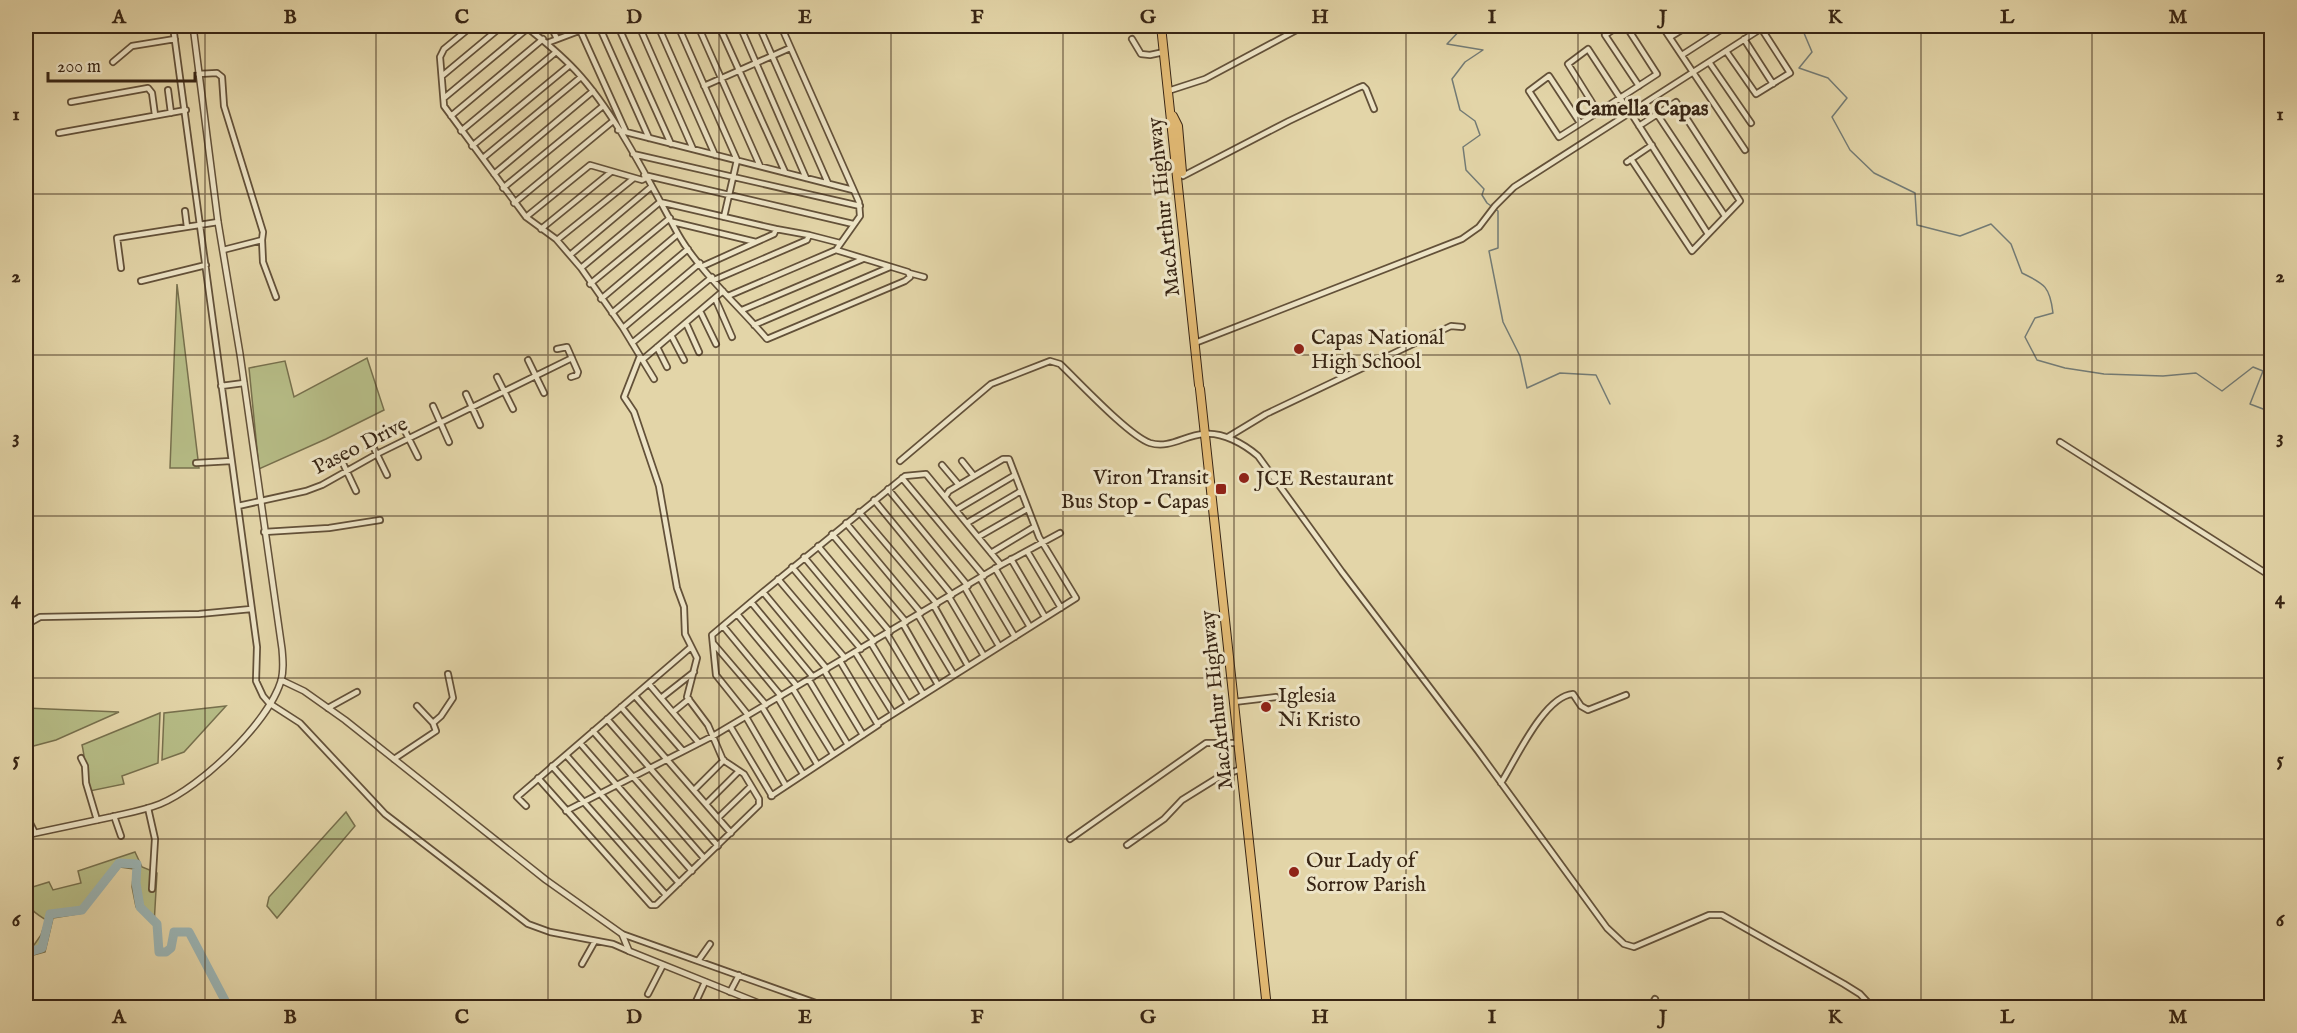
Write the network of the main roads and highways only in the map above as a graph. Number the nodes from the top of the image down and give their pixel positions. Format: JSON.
{"nodes":[{"id":1,"x":1161,"y":26,"type":"edge"},
{"id":2,"x":1170,"y":111,"type":"junction"},
{"id":3,"x":1182,"y":215,"type":"junction"},
{"id":4,"x":1267,"y":1008,"type":"edge"}],
"edges":[{"from":1,"to":2,"type":"highway","name":"MacArthur Highway"},
{"from":2,"to":3,"type":"highway","name":"MacArthur Highway"},
{"from":2,"to":3,"type":"highway"},
{"from":3,"to":4,"type":"highway","name":"MacArthur Highway"}]}
